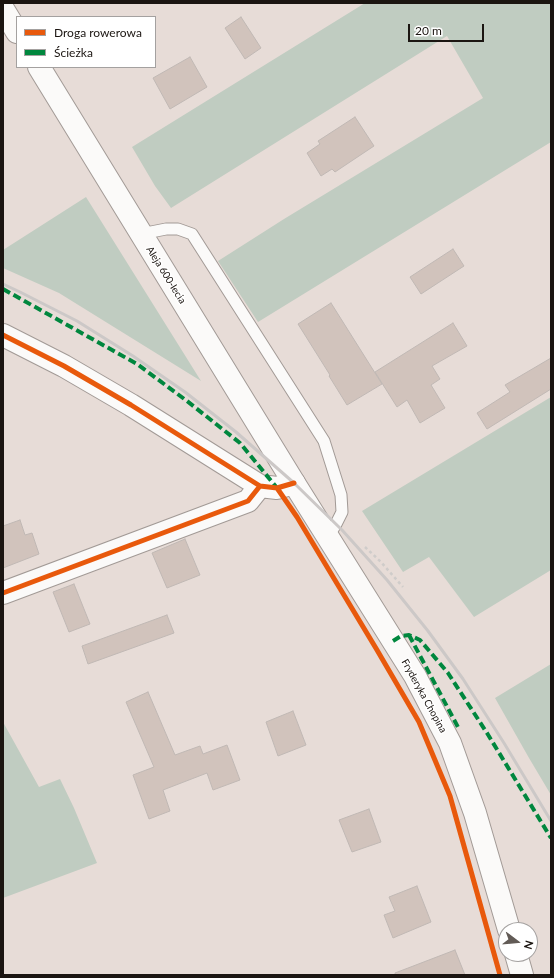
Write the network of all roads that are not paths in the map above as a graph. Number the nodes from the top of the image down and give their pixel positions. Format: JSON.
{"nodes":[{"id":1,"x":3,"y":9,"type":"edge"},
{"id":2,"x":16,"y":30,"type":"edge"},
{"id":3,"x":40,"y":68,"type":"edge"},
{"id":4,"x":141,"y":234,"type":"junction"},
{"id":5,"x":3,"y":335,"type":"edge"},
{"id":6,"x":294,"y":482,"type":"junction"},
{"id":7,"x":260,"y":486,"type":"junction"},
{"id":8,"x":328,"y":537,"type":"junction"},
{"id":9,"x":3,"y":593,"type":"edge"},
{"id":10,"x":507,"y":922,"type":"edge"},
{"id":11,"x":518,"y":962,"type":"edge"},
{"id":12,"x":522,"y":975,"type":"edge"}],
"edges":[{"from":1,"to":2,"type":"main road"},
{"from":3,"to":4,"type":"main road","name":"Aleja 600-lecia"},
{"from":4,"to":6,"type":"main road","name":"Aleja 600-lecia"},
{"from":4,"to":8,"type":"lane"},
{"from":5,"to":7,"type":"main road"},
{"from":6,"to":7,"type":"main road"},
{"from":6,"to":8,"type":"main road","name":"Fryderyka Chopina"},
{"from":7,"to":9,"type":"main road"},
{"from":8,"to":10,"type":"main road","name":"Fryderyka Chopina"},
{"from":11,"to":12,"type":"main road"}]}
